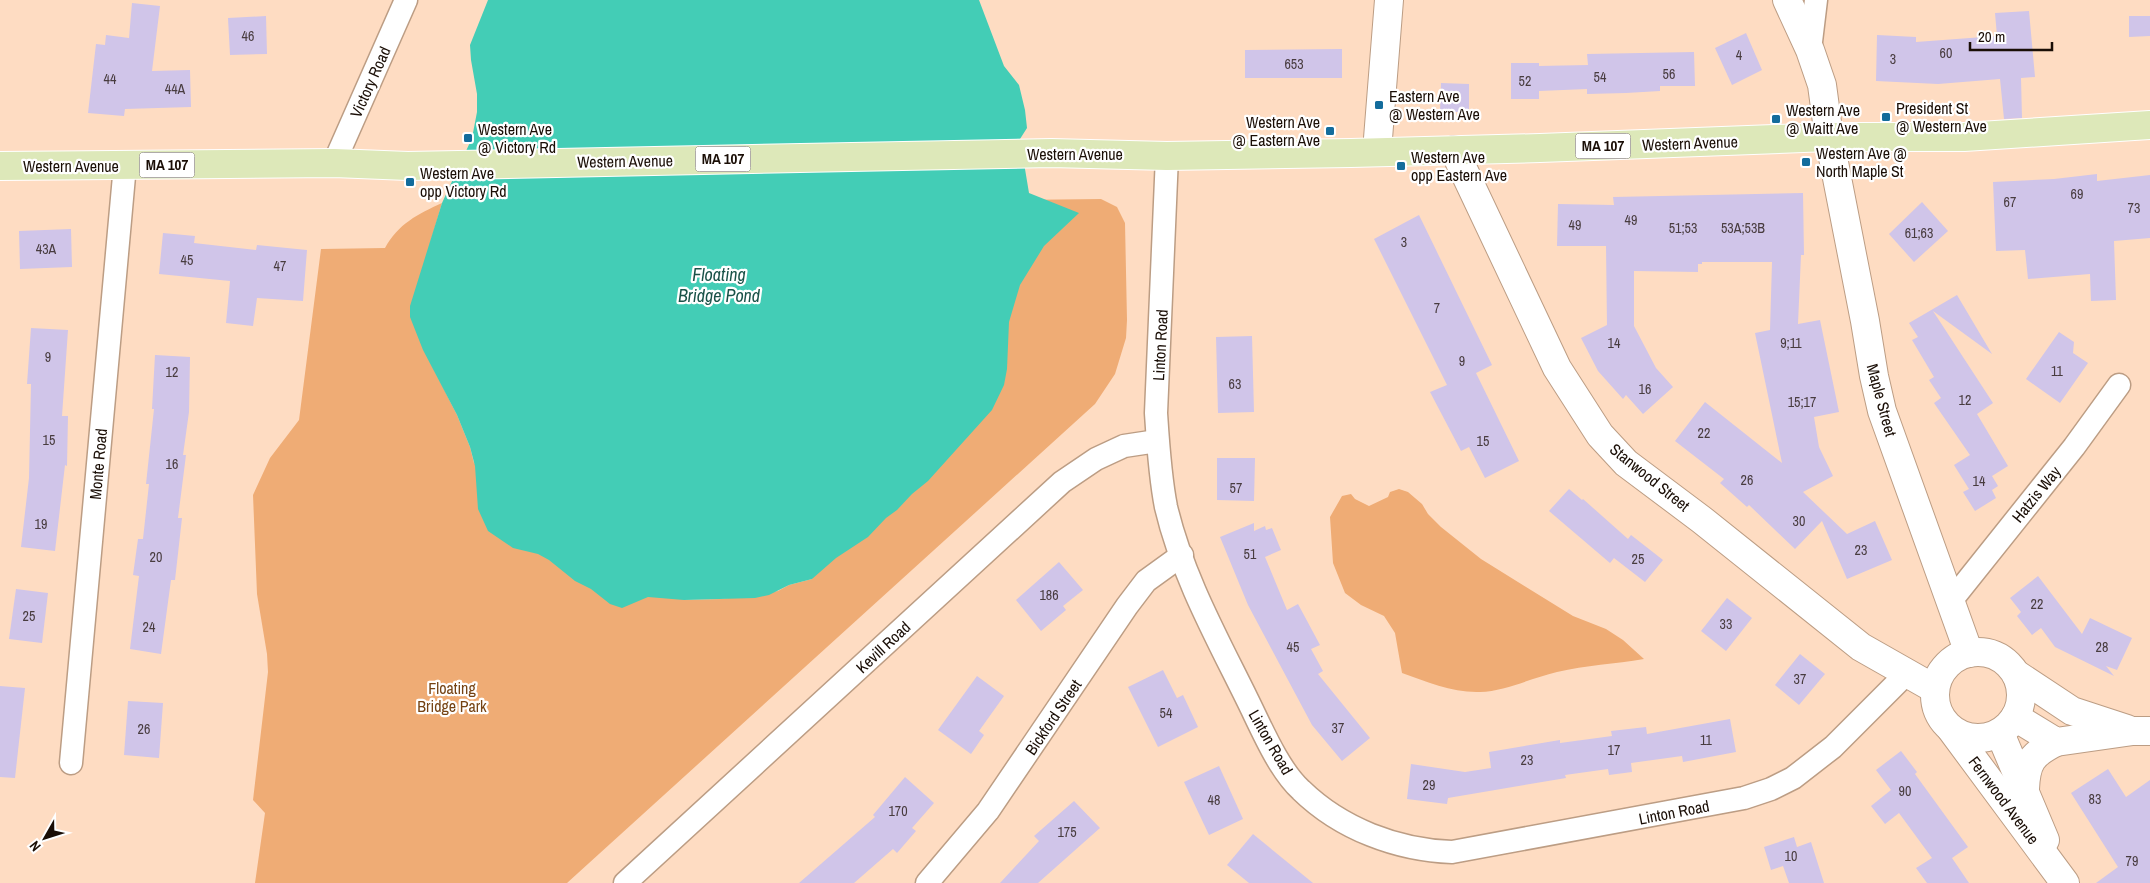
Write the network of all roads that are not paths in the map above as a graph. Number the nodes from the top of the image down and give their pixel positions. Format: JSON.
{"nodes":[{"id":1,"x":406,"y":0,"type":"edge"},
{"id":2,"x":1389,"y":0,"type":"edge"},
{"id":3,"x":1787,"y":0,"type":"edge"},
{"id":4,"x":1816,"y":0,"type":"edge"},
{"id":5,"x":1810,"y":50,"type":"junction"},
{"id":6,"x":2150,"y":125,"type":"edge"},
{"id":7,"x":1829,"y":137,"type":"junction"},
{"id":8,"x":1454,"y":150,"type":"junction"},
{"id":9,"x":1377,"y":151,"type":"junction"},
{"id":10,"x":1167,"y":156,"type":"junction"},
{"id":11,"x":334,"y":163,"type":"junction"},
{"id":12,"x":125,"y":165,"type":"junction"},
{"id":13,"x":0,"y":166,"type":"edge"},
{"id":14,"x":2119,"y":385,"type":"dead end"},
{"id":15,"x":1157,"y":441,"type":"junction"},
{"id":16,"x":1182,"y":555,"type":"junction"},
{"id":17,"x":1951,"y":601,"type":"junction"},
{"id":18,"x":1969,"y":653,"type":"junction"},
{"id":19,"x":1906,"y":673,"type":"junction"},
{"id":20,"x":2016,"y":674,"type":"junction"},
{"id":21,"x":1935,"y":689,"type":"junction"},
{"id":22,"x":2008,"y":725,"type":"junction"},
{"id":23,"x":1950,"y":728,"type":"junction"},
{"id":24,"x":2142,"y":731,"type":"edge"},
{"id":25,"x":2056,"y":742,"type":"junction"},
{"id":26,"x":71,"y":763,"type":"dead end"},
{"id":27,"x":2025,"y":789,"type":"junction"},
{"id":28,"x":2061,"y":877,"type":"edge"},
{"id":29,"x":626,"y":883,"type":"edge"},
{"id":30,"x":927,"y":883,"type":"edge"}],
"edges":[{"from":1,"to":11,"type":"street","name":"Victory Road"},
{"from":2,"to":9,"type":"street"},
{"from":3,"to":5,"type":"street","name":"Maple Street"},
{"from":4,"to":5,"type":"street"},
{"from":5,"to":7,"type":"street","name":"Maple Street"},
{"from":6,"to":7,"type":"main road","name":"Western Avenue","number":"MA 107"},
{"from":7,"to":8,"type":"main road","name":"Western Avenue","number":"MA 107"},
{"from":7,"to":17,"type":"street","name":"Maple Street"},
{"from":8,"to":9,"type":"main road","name":"Western Avenue","number":"MA 107"},
{"from":8,"to":19,"type":"street","name":"Stanwood Street"},
{"from":9,"to":10,"type":"main road","name":"Western Avenue","number":"MA 107"},
{"from":10,"to":11,"type":"main road","name":"Western Avenue","number":"MA 107"},
{"from":10,"to":15,"type":"street","name":"Linton Road"},
{"from":11,"to":12,"type":"main road","name":"Western Avenue","number":"MA 107"},
{"from":12,"to":13,"type":"main road","name":"Western Avenue","number":"MA 107"},
{"from":12,"to":26,"type":"street","name":"Monte Road"},
{"from":14,"to":17,"type":"street","name":"Hatzis Way"},
{"from":15,"to":16,"type":"street","name":"Linton Road"},
{"from":15,"to":29,"type":"street","name":"Kevill Road"},
{"from":16,"to":19,"type":"street","name":"Linton Road"},
{"from":16,"to":30,"type":"street","name":"Bickford Street"},
{"from":17,"to":18,"type":"street","name":"Maple Street"},
{"from":18,"to":20,"type":"street"},
{"from":18,"to":21,"type":"street"},
{"from":19,"to":21,"type":"street","name":"Stanwood Street"},
{"from":20,"to":22,"type":"street"},
{"from":20,"to":24,"type":"street"},
{"from":21,"to":23,"type":"street"},
{"from":22,"to":23,"type":"street"},
{"from":22,"to":25,"type":"street"},
{"from":22,"to":27,"type":"street","name":"Fernwood Avenue"},
{"from":23,"to":28,"type":"street","name":"Fernwood Avenue"},
{"from":24,"to":25,"type":"street"},
{"from":25,"to":27,"type":"street"},
{"from":27,"to":28,"type":"street","name":"Fernwood Avenue"}]}
